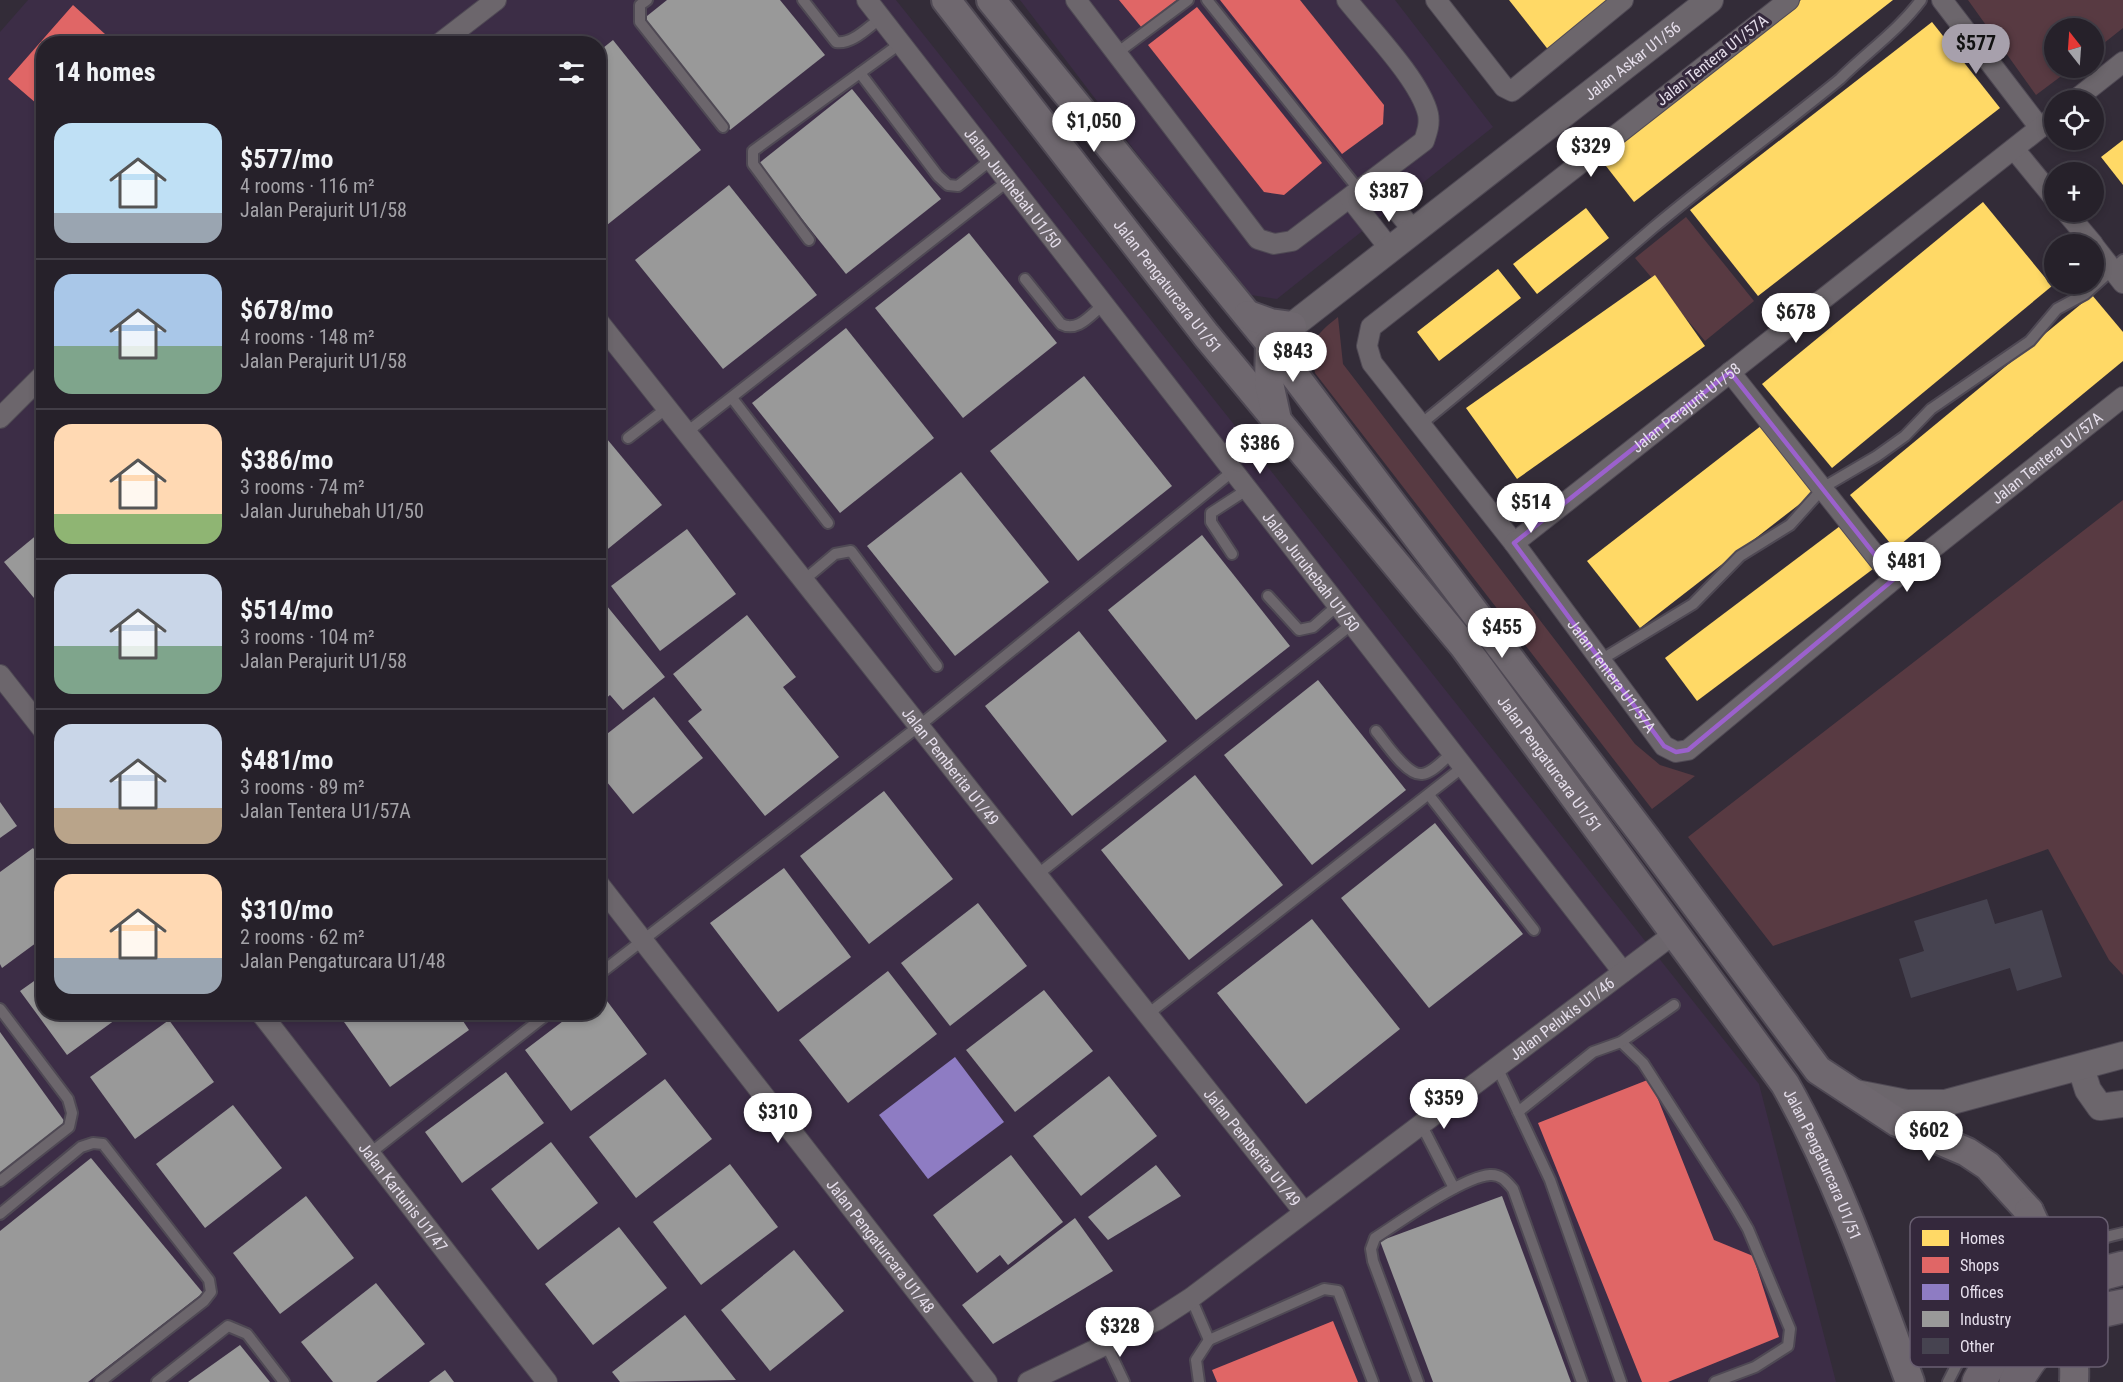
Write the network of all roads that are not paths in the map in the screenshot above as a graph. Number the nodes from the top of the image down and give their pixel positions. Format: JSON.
{"nodes":[{"id":1,"x":496,"y":0,"type":"edge"},
{"id":2,"x":647,"y":0,"type":"edge"},
{"id":3,"x":803,"y":0,"type":"edge"},
{"id":4,"x":867,"y":0,"type":"edge"},
{"id":5,"x":946,"y":0,"type":"edge"},
{"id":6,"x":991,"y":0,"type":"edge"},
{"id":7,"x":1076,"y":0,"type":"edge"},
{"id":8,"x":1188,"y":0,"type":"edge"},
{"id":9,"x":1207,"y":0,"type":"edge"},
{"id":10,"x":1347,"y":0,"type":"edge"},
{"id":11,"x":1436,"y":0,"type":"edge"},
{"id":12,"x":1623,"y":0,"type":"edge"},
{"id":13,"x":1710,"y":0,"type":"edge"},
{"id":14,"x":1788,"y":0,"type":"edge"},
{"id":15,"x":1921,"y":0,"type":"edge"},
{"id":16,"x":1942,"y":0,"type":"edge"},
{"id":17,"x":881,"y":18,"type":"junction"},
{"id":18,"x":449,"y":36,"type":"edge"},
{"id":19,"x":901,"y":43,"type":"junction"},
{"id":20,"x":1117,"y":53,"type":"junction"},
{"id":21,"x":2123,"y":62,"type":"edge"},
{"id":22,"x":860,"y":73,"type":"junction"},
{"id":23,"x":2088,"y":90,"type":"edge"},
{"id":24,"x":2044,"y":117,"type":"edge"},
{"id":25,"x":2044,"y":125,"type":"edge"},
{"id":26,"x":723,"y":128,"type":"dead end"},
{"id":27,"x":2014,"y":149,"type":"junction"},
{"id":28,"x":991,"y":160,"type":"junction"},
{"id":29,"x":1008,"y":181,"type":"junction"},
{"id":30,"x":2044,"y":186,"type":"edge"},
{"id":31,"x":1360,"y":190,"type":"junction"},
{"id":32,"x":2074,"y":222,"type":"edge"},
{"id":33,"x":1414,"y":231,"type":"junction"},
{"id":34,"x":2084,"y":234,"type":"edge"},
{"id":35,"x":809,"y":240,"type":"dead end"},
{"id":36,"x":1390,"y":249,"type":"junction"},
{"id":37,"x":2104,"y":256,"type":"edge"},
{"id":38,"x":2119,"y":270,"type":"edge"},
{"id":39,"x":1026,"y":279,"type":"dead end"},
{"id":40,"x":1104,"y":304,"type":"junction"},
{"id":41,"x":1248,"y":315,"type":"junction"},
{"id":42,"x":1292,"y":326,"type":"junction"},
{"id":43,"x":606,"y":331,"type":"edge"},
{"id":44,"x":1206,"y":335,"type":"junction"},
{"id":45,"x":1270,"y":343,"type":"junction"},
{"id":46,"x":1287,"y":366,"type":"junction"},
{"id":47,"x":1730,"y":372,"type":"junction"},
{"id":48,"x":36,"y":382,"type":"edge"},
{"id":49,"x":2123,"y":397,"type":"edge"},
{"id":50,"x":732,"y":398,"type":"junction"},
{"id":51,"x":667,"y":408,"type":"junction"},
{"id":52,"x":0,"y":418,"type":"edge"},
{"id":53,"x":1421,"y":424,"type":"junction"},
{"id":54,"x":1278,"y":425,"type":"junction"},
{"id":55,"x":687,"y":432,"type":"junction"},
{"id":56,"x":628,"y":438,"type":"dead end"},
{"id":57,"x":1233,"y":471,"type":"junction"},
{"id":58,"x":1824,"y":487,"type":"junction"},
{"id":59,"x":1248,"y":489,"type":"junction"},
{"id":60,"x":828,"y":523,"type":"dead end"},
{"id":61,"x":1514,"y":543,"type":"junction"},
{"id":62,"x":1232,"y":554,"type":"dead end"},
{"id":63,"x":1894,"y":579,"type":"junction"},
{"id":64,"x":804,"y":580,"type":"junction"},
{"id":65,"x":1268,"y":596,"type":"dead end"},
{"id":66,"x":1338,"y":605,"type":"junction"},
{"id":67,"x":1352,"y":624,"type":"junction"},
{"id":68,"x":1599,"y":661,"type":"junction"},
{"id":69,"x":937,"y":666,"type":"dead end"},
{"id":70,"x":0,"y":675,"type":"edge"},
{"id":71,"x":36,"y":721,"type":"edge"},
{"id":72,"x":919,"y":726,"type":"junction"},
{"id":73,"x":1376,"y":730,"type":"dead end"},
{"id":74,"x":1458,"y":760,"type":"junction"},
{"id":75,"x":1429,"y":795,"type":"junction"},
{"id":76,"x":1037,"y":875,"type":"junction"},
{"id":77,"x":606,"y":892,"type":"edge"},
{"id":78,"x":1534,"y":930,"type":"dead end"},
{"id":79,"x":1675,"y":933,"type":"junction"},
{"id":80,"x":644,"y":940,"type":"junction"},
{"id":81,"x":606,"y":969,"type":"edge"},
{"id":82,"x":1623,"y":972,"type":"junction"},
{"id":83,"x":1674,"y":1005,"type":"dead end"},
{"id":84,"x":0,"y":1008,"type":"edge"},
{"id":85,"x":1148,"y":1014,"type":"junction"},
{"id":86,"x":266,"y":1020,"type":"edge"},
{"id":87,"x":540,"y":1020,"type":"edge"},
{"id":88,"x":1621,"y":1042,"type":"junction"},
{"id":89,"x":2123,"y":1055,"type":"edge"},
{"id":90,"x":1497,"y":1067,"type":"junction"},
{"id":91,"x":2081,"y":1068,"type":"junction"},
{"id":92,"x":1847,"y":1091,"type":"junction"},
{"id":93,"x":2123,"y":1104,"type":"edge"},
{"id":94,"x":1518,"y":1112,"type":"junction"},
{"id":95,"x":1421,"y":1124,"type":"junction"},
{"id":96,"x":369,"y":1154,"type":"junction"},
{"id":97,"x":0,"y":1181,"type":"edge"},
{"id":98,"x":1454,"y":1188,"type":"junction"},
{"id":99,"x":1305,"y":1212,"type":"junction"},
{"id":100,"x":0,"y":1214,"type":"edge"},
{"id":101,"x":2032,"y":1217,"type":"edge"},
{"id":102,"x":2123,"y":1233,"type":"edge"},
{"id":103,"x":2108,"y":1238,"type":"edge"},
{"id":104,"x":2123,"y":1268,"type":"edge"},
{"id":105,"x":2108,"y":1273,"type":"edge"},
{"id":106,"x":1191,"y":1298,"type":"junction"},
{"id":107,"x":2123,"y":1306,"type":"edge"},
{"id":108,"x":2108,"y":1311,"type":"edge"},
{"id":109,"x":2123,"y":1322,"type":"edge"},
{"id":110,"x":2108,"y":1326,"type":"edge"},
{"id":111,"x":1209,"y":1340,"type":"junction"},
{"id":112,"x":1106,"y":1344,"type":"junction"},
{"id":113,"x":1956,"y":1367,"type":"edge"},
{"id":114,"x":1989,"y":1367,"type":"edge"},
{"id":115,"x":2024,"y":1367,"type":"edge"},
{"id":116,"x":2045,"y":1367,"type":"edge"},
{"id":117,"x":2073,"y":1367,"type":"edge"},
{"id":118,"x":100,"y":1382,"type":"edge"},
{"id":119,"x":157,"y":1382,"type":"edge"},
{"id":120,"x":284,"y":1382,"type":"edge"},
{"id":121,"x":548,"y":1382,"type":"edge"},
{"id":122,"x":987,"y":1382,"type":"edge"},
{"id":123,"x":1028,"y":1382,"type":"edge"},
{"id":124,"x":1124,"y":1382,"type":"edge"},
{"id":125,"x":1199,"y":1382,"type":"edge"},
{"id":126,"x":1373,"y":1382,"type":"edge"},
{"id":127,"x":1418,"y":1382,"type":"edge"},
{"id":128,"x":1582,"y":1382,"type":"edge"},
{"id":129,"x":1621,"y":1382,"type":"edge"},
{"id":130,"x":1715,"y":1382,"type":"edge"},
{"id":131,"x":1910,"y":1382,"type":"edge"},
{"id":132,"x":1948,"y":1382,"type":"edge"},
{"id":133,"x":1979,"y":1382,"type":"edge"},
{"id":134,"x":2016,"y":1382,"type":"edge"},
{"id":135,"x":2036,"y":1382,"type":"edge"},
{"id":136,"x":2074,"y":1382,"type":"edge"}],
"edges":[{"from":1,"to":18,"type":"street"},
{"from":2,"to":26,"type":"lane"},
{"from":3,"to":17,"type":"lane"},
{"from":4,"to":17,"type":"street","name":"Jalan Juruhebah U1/50"},
{"from":5,"to":44,"type":"main road","name":"Jalan Pengaturcara U1/51"},
{"from":6,"to":41,"type":"main road","name":"Jalan Pengaturcara U1/51"},
{"from":7,"to":20,"type":"street"},
{"from":8,"to":20,"type":"lane"},
{"from":9,"to":31,"type":"lane"},
{"from":10,"to":31,"type":"street"},
{"from":11,"to":12,"type":"street"},
{"from":13,"to":33,"type":"street","name":"Jalan Askar U1/56"},
{"from":14,"to":53,"type":"street","name":"Jalan Tentera U1/57A"},
{"from":15,"to":53,"type":"lane"},
{"from":16,"to":24,"type":"street"},
{"from":17,"to":19,"type":"street","name":"Jalan Juruhebah U1/50"},
{"from":19,"to":22,"type":"lane"},
{"from":19,"to":28,"type":"street","name":"Jalan Juruhebah U1/50"},
{"from":20,"to":31,"type":"street"},
{"from":21,"to":23,"type":"street"},
{"from":22,"to":28,"type":"lane"},
{"from":22,"to":35,"type":"lane"},
{"from":25,"to":27,"type":"street","name":"Jalan Perajurit U1/58"},
{"from":27,"to":30,"type":"street"},
{"from":27,"to":47,"type":"street","name":"Jalan Perajurit U1/58"},
{"from":28,"to":29,"type":"street","name":"Jalan Juruhebah U1/50"},
{"from":29,"to":40,"type":"street","name":"Jalan Juruhebah U1/50"},
{"from":29,"to":50,"type":"lane"},
{"from":31,"to":33,"type":"street"},
{"from":31,"to":36,"type":"street"},
{"from":32,"to":34,"type":"street"},
{"from":33,"to":36,"type":"street","name":"Jalan Askar U1/56"},
{"from":36,"to":42,"type":"street","name":"Jalan Askar U1/56"},
{"from":37,"to":38,"type":"street"},
{"from":38,"to":58,"type":"lane"},
{"from":39,"to":40,"type":"lane"},
{"from":40,"to":57,"type":"street","name":"Jalan Juruhebah U1/50"},
{"from":41,"to":42,"type":"main road"},
{"from":41,"to":45,"type":"main road","name":"Jalan Pengaturcara U1/51"},
{"from":42,"to":45,"type":"street","name":"Jalan Askar U1/56"},
{"from":42,"to":46,"type":"main road"},
{"from":43,"to":51,"type":"street","name":"Jalan Pemberita U1/49"},
{"from":44,"to":45,"type":"main road"},
{"from":44,"to":54,"type":"main road","name":"Jalan Pengaturcara U1/51"},
{"from":45,"to":46,"type":"main road","name":"Jalan Pengaturcara U1/51"},
{"from":45,"to":54,"type":"main road"},
{"from":46,"to":92,"type":"main road","name":"Jalan Pengaturcara U1/51"},
{"from":47,"to":58,"type":"street"},
{"from":47,"to":61,"type":"street","name":"Jalan Perajurit U1/58"},
{"from":48,"to":52,"type":"street"},
{"from":49,"to":63,"type":"street","name":"Jalan Tentera U1/57A"},
{"from":50,"to":55,"type":"lane"},
{"from":50,"to":60,"type":"lane"},
{"from":51,"to":55,"type":"street","name":"Jalan Pemberita U1/49"},
{"from":51,"to":56,"type":"lane"},
{"from":53,"to":61,"type":"street","name":"Jalan Tentera U1/57A"},
{"from":54,"to":79,"type":"main road","name":"Jalan Pengaturcara U1/51"},
{"from":55,"to":64,"type":"street","name":"Jalan Pemberita U1/49"},
{"from":57,"to":59,"type":"street","name":"Jalan Juruhebah U1/50"},
{"from":57,"to":72,"type":"lane"},
{"from":58,"to":63,"type":"street"},
{"from":58,"to":68,"type":"lane"},
{"from":59,"to":62,"type":"lane"},
{"from":59,"to":66,"type":"street","name":"Jalan Juruhebah U1/50"},
{"from":61,"to":68,"type":"street","name":"Jalan Tentera U1/57A"},
{"from":63,"to":68,"type":"street","name":"Jalan Tentera U1/57A"},
{"from":64,"to":69,"type":"lane"},
{"from":64,"to":72,"type":"street","name":"Jalan Pemberita U1/49"},
{"from":65,"to":66,"type":"lane"},
{"from":66,"to":67,"type":"street","name":"Jalan Juruhebah U1/50"},
{"from":67,"to":74,"type":"street","name":"Jalan Juruhebah U1/50"},
{"from":67,"to":76,"type":"lane"},
{"from":70,"to":71,"type":"street"},
{"from":72,"to":76,"type":"street","name":"Jalan Pemberita U1/49"},
{"from":72,"to":80,"type":"lane"},
{"from":73,"to":74,"type":"lane"},
{"from":74,"to":75,"type":"lane"},
{"from":74,"to":82,"type":"street","name":"Jalan Juruhebah U1/50"},
{"from":75,"to":78,"type":"lane"},
{"from":75,"to":85,"type":"lane"},
{"from":76,"to":85,"type":"street","name":"Jalan Pemberita U1/49"},
{"from":77,"to":80,"type":"street","name":"Jalan Pengaturcara U1/48"},
{"from":79,"to":82,"type":"street","name":"Jalan Pelukis U1/46"},
{"from":79,"to":131,"type":"main road","name":"Jalan Pengaturcara U1/51"},
{"from":80,"to":81,"type":"lane"},
{"from":80,"to":122,"type":"street","name":"Jalan Pengaturcara U1/48"},
{"from":82,"to":90,"type":"street","name":"Jalan Pelukis U1/46"},
{"from":83,"to":88,"type":"lane"},
{"from":84,"to":97,"type":"lane"},
{"from":85,"to":99,"type":"street","name":"Jalan Pemberita U1/49"},
{"from":86,"to":96,"type":"street","name":"Jalan Kartunis U1/47"},
{"from":87,"to":96,"type":"lane"},
{"from":88,"to":94,"type":"lane"},
{"from":88,"to":130,"type":"lane"},
{"from":89,"to":91,"type":"street"},
{"from":90,"to":94,"type":"lane"},
{"from":90,"to":95,"type":"street","name":"Jalan Pelukis U1/46"},
{"from":91,"to":92,"type":"street"},
{"from":91,"to":93,"type":"street"},
{"from":92,"to":101,"type":"main road","name":"Jalan Pengaturcara U1/51","bridge":true},
{"from":94,"to":129,"type":"lane"},
{"from":95,"to":98,"type":"lane"},
{"from":95,"to":99,"type":"street","name":"Jalan Pelukis U1/46"},
{"from":96,"to":121,"type":"street","name":"Jalan Kartunis U1/47"},
{"from":98,"to":127,"type":"lane"},
{"from":98,"to":128,"type":"lane"},
{"from":99,"to":106,"type":"street","name":"Jalan Pelukis U1/46"},
{"from":100,"to":118,"type":"lane"},
{"from":102,"to":103,"type":"lane"},
{"from":104,"to":105,"type":"highway"},
{"from":106,"to":111,"type":"lane"},
{"from":106,"to":112,"type":"street","name":"Jalan Pelukis U1/46"},
{"from":107,"to":108,"type":"highway"},
{"from":109,"to":110,"type":"highway"},
{"from":111,"to":125,"type":"lane"},
{"from":111,"to":126,"type":"lane"},
{"from":112,"to":123,"type":"street","name":"Jalan Pelukis U1/46"},
{"from":112,"to":124,"type":"lane"},
{"from":113,"to":132,"type":"lane"},
{"from":114,"to":133,"type":"highway"},
{"from":115,"to":134,"type":"highway"},
{"from":116,"to":135,"type":"highway"},
{"from":117,"to":136,"type":"main road","name":"Jalan Pengaturcara U1/51","bridge":true},
{"from":119,"to":120,"type":"lane"}]}
